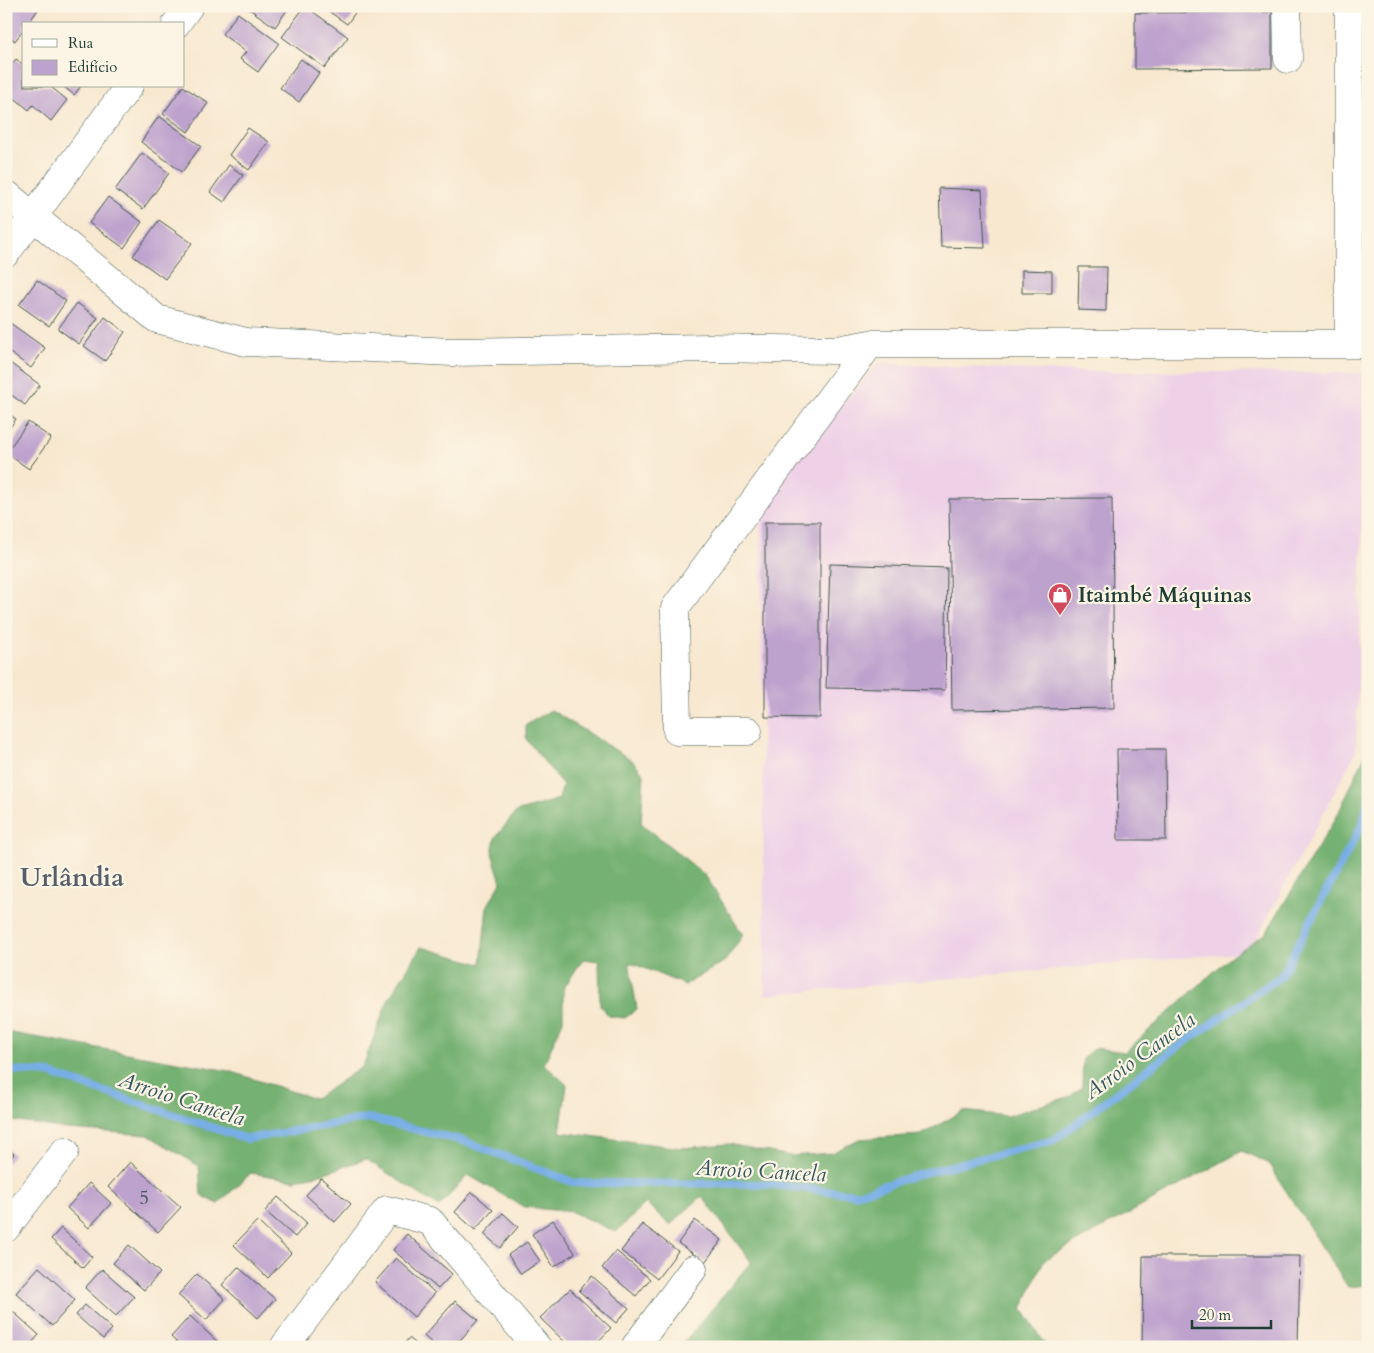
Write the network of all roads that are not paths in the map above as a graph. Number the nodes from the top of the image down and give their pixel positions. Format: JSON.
{"nodes":[{"id":1,"x":189,"y":6,"type":"edge"},
{"id":2,"x":1287,"y":6,"type":"edge"},
{"id":3,"x":1349,"y":6,"type":"edge"},
{"id":4,"x":177,"y":22,"type":"edge"},
{"id":5,"x":1288,"y":59,"type":"dead end"},
{"id":6,"x":128,"y":88,"type":"edge"},
{"id":7,"x":6,"y":194,"type":"edge"},
{"id":8,"x":33,"y":216,"type":"junction"},
{"id":9,"x":6,"y":253,"type":"edge"},
{"id":10,"x":870,"y":344,"type":"junction"},
{"id":11,"x":1358,"y":344,"type":"edge"},
{"id":12,"x":748,"y":731,"type":"dead end"},
{"id":13,"x":65,"y":1151,"type":"dead end"},
{"id":14,"x":6,"y":1228,"type":"edge"},
{"id":15,"x":693,"y":1269,"type":"dead end"},
{"id":16,"x":284,"y":1347,"type":"edge"},
{"id":17,"x":538,"y":1347,"type":"edge"},
{"id":18,"x":635,"y":1347,"type":"edge"}],
"edges":[{"from":1,"to":4,"type":"street"},
{"from":2,"to":5,"type":"street"},
{"from":3,"to":11,"type":"street"},
{"from":6,"to":8,"type":"street"},
{"from":7,"to":8,"type":"street"},
{"from":8,"to":9,"type":"street"},
{"from":8,"to":10,"type":"street"},
{"from":10,"to":11,"type":"street"},
{"from":10,"to":12,"type":"street"},
{"from":13,"to":14,"type":"street"},
{"from":15,"to":18,"type":"street"},
{"from":16,"to":17,"type":"street"}]}
